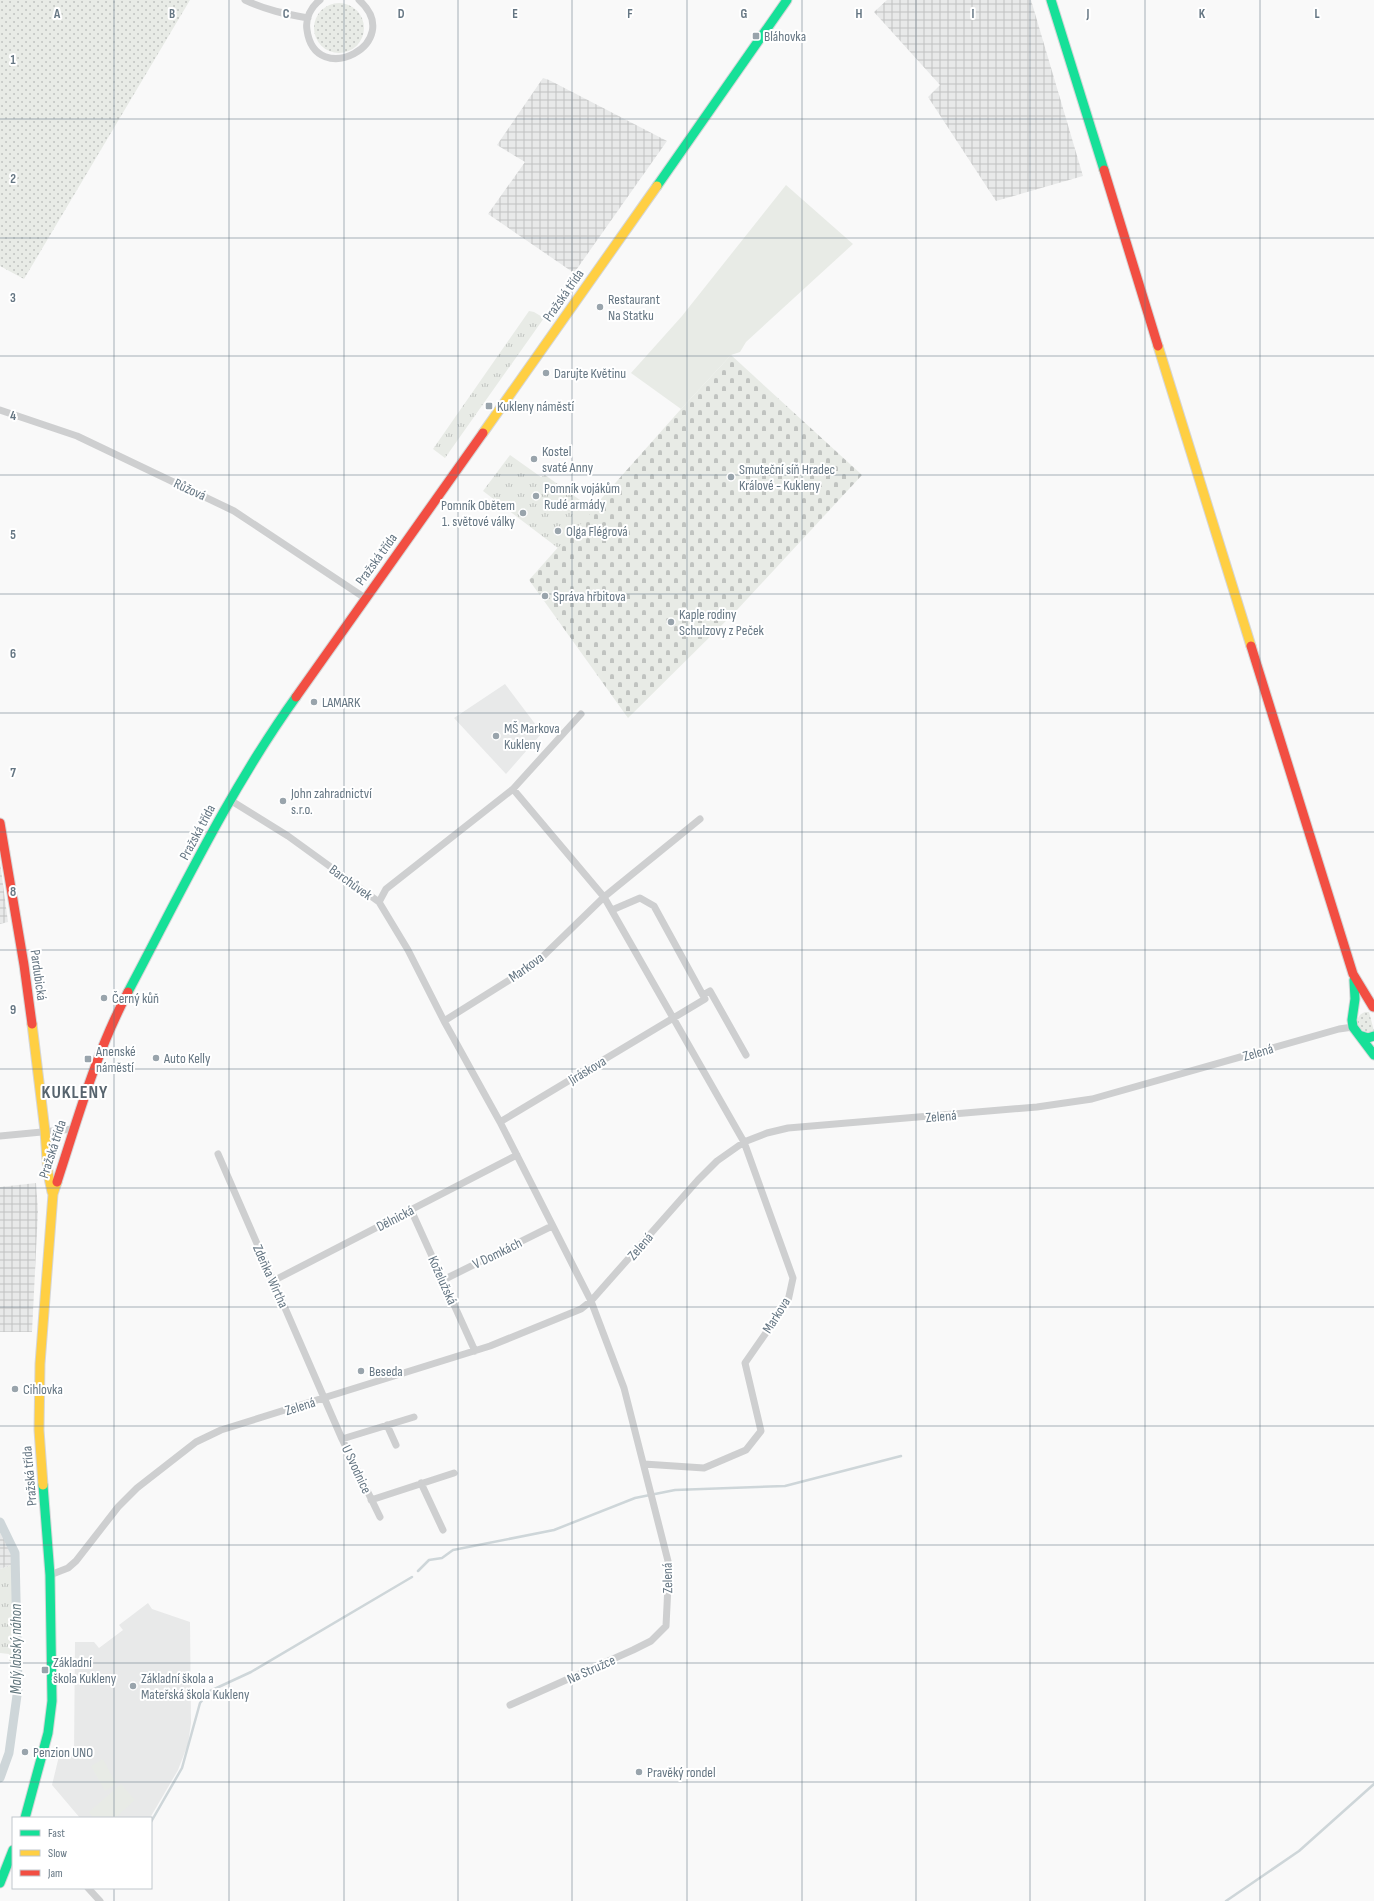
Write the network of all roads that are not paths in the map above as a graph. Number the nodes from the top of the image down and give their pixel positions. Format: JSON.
{"nodes":[{"id":1,"x":246,"y":0,"type":"edge"},
{"id":2,"x":320,"y":0,"type":"edge"},
{"id":3,"x":787,"y":0,"type":"edge"},
{"id":4,"x":1051,"y":0,"type":"edge"},
{"id":5,"x":364,"y":2,"type":"edge"},
{"id":6,"x":308,"y":18,"type":"junction"},
{"id":7,"x":0,"y":410,"type":"edge"},
{"id":8,"x":365,"y":598,"type":"junction"},
{"id":9,"x":581,"y":714,"type":"dead end"},
{"id":10,"x":513,"y":789,"type":"junction"},
{"id":11,"x":230,"y":800,"type":"junction"},
{"id":12,"x":700,"y":819,"type":"dead end"},
{"id":13,"x":0,"y":823,"type":"edge"},
{"id":14,"x":604,"y":897,"type":"junction"},
{"id":15,"x":379,"y":902,"type":"junction"},
{"id":16,"x":612,"y":910,"type":"junction"},
{"id":17,"x":1353,"y":974,"type":"junction"},
{"id":18,"x":703,"y":995,"type":"junction"},
{"id":19,"x":1374,"y":1007,"type":"edge"},
{"id":20,"x":1353,"y":1016,"type":"junction"},
{"id":21,"x":673,"y":1018,"type":"junction"},
{"id":22,"x":444,"y":1021,"type":"junction"},
{"id":23,"x":1353,"y":1027,"type":"junction"},
{"id":24,"x":1359,"y":1035,"type":"junction"},
{"id":25,"x":1374,"y":1036,"type":"edge"},
{"id":26,"x":746,"y":1055,"type":"dead end"},
{"id":27,"x":1374,"y":1055,"type":"edge"},
{"id":28,"x":500,"y":1122,"type":"junction"},
{"id":29,"x":73,"y":1130,"type":"junction"},
{"id":30,"x":45,"y":1131,"type":"junction"},
{"id":31,"x":0,"y":1136,"type":"edge"},
{"id":32,"x":744,"y":1142,"type":"junction"},
{"id":33,"x":218,"y":1154,"type":"dead end"},
{"id":34,"x":517,"y":1155,"type":"junction"},
{"id":35,"x":53,"y":1194,"type":"junction"},
{"id":36,"x":411,"y":1210,"type":"junction"},
{"id":37,"x":552,"y":1226,"type":"junction"},
{"id":38,"x":273,"y":1280,"type":"junction"},
{"id":39,"x":443,"y":1280,"type":"junction"},
{"id":40,"x":591,"y":1302,"type":"junction"},
{"id":41,"x":475,"y":1351,"type":"junction"},
{"id":42,"x":325,"y":1398,"type":"junction"},
{"id":43,"x":414,"y":1417,"type":"dead end"},
{"id":44,"x":387,"y":1425,"type":"junction"},
{"id":45,"x":342,"y":1439,"type":"junction"},
{"id":46,"x":396,"y":1444,"type":"dead end"},
{"id":47,"x":644,"y":1464,"type":"junction"},
{"id":48,"x":454,"y":1473,"type":"dead end"},
{"id":49,"x":421,"y":1483,"type":"junction"},
{"id":50,"x":371,"y":1500,"type":"junction"},
{"id":51,"x":380,"y":1517,"type":"dead end"},
{"id":52,"x":443,"y":1530,"type":"dead end"},
{"id":53,"x":50,"y":1575,"type":"junction"},
{"id":54,"x":666,"y":1626,"type":"joint"},
{"id":55,"x":510,"y":1705,"type":"dead end"},
{"id":56,"x":25,"y":1817,"type":"edge"},
{"id":57,"x":12,"y":1853,"type":"edge"},
{"id":58,"x":0,"y":1883,"type":"edge"},
{"id":59,"x":89,"y":1889,"type":"edge"},
{"id":60,"x":100,"y":1901,"type":"edge"}],
"edges":[{"from":1,"to":6,"type":"street"},
{"from":2,"to":6,"type":"street"},
{"from":3,"to":8,"type":"street","name":"Pražská třída"},
{"from":4,"to":17,"type":"street"},
{"from":5,"to":6,"type":"street"},
{"from":7,"to":8,"type":"street","name":"Růžová"},
{"from":8,"to":11,"type":"street","name":"Pražská třída"},
{"from":9,"to":10,"type":"street"},
{"from":10,"to":14,"type":"street","name":"Markova"},
{"from":10,"to":15,"type":"street"},
{"from":11,"to":15,"type":"street","name":"Barchůvek"},
{"from":11,"to":29,"type":"street","name":"Pražská třída"},
{"from":12,"to":14,"type":"street","name":"Markova"},
{"from":13,"to":30,"type":"street","name":"Pardubická"},
{"from":14,"to":16,"type":"street","name":"Markova"},
{"from":14,"to":22,"type":"street","name":"Markova"},
{"from":15,"to":22,"type":"street","name":"Barchůvek"},
{"from":16,"to":18,"type":"street"},
{"from":16,"to":21,"type":"street","name":"Markova"},
{"from":17,"to":19,"type":"street"},
{"from":17,"to":20,"type":"street"},
{"from":18,"to":21,"type":"street"},
{"from":18,"to":26,"type":"street"},
{"from":19,"to":20,"type":"street"},
{"from":20,"to":23,"type":"street"},
{"from":21,"to":28,"type":"street","name":"Jiráskova"},
{"from":21,"to":32,"type":"street","name":"Markova"},
{"from":22,"to":28,"type":"street"},
{"from":23,"to":24,"type":"street"},
{"from":23,"to":32,"type":"street","name":"Zelená"},
{"from":24,"to":25,"type":"street"},
{"from":24,"to":27,"type":"street"},
{"from":28,"to":34,"type":"street"},
{"from":29,"to":30,"type":"street"},
{"from":29,"to":35,"type":"street","name":"Pražská třída"},
{"from":30,"to":31,"type":"street"},
{"from":30,"to":35,"type":"street","name":"Pardubická"},
{"from":32,"to":40,"type":"street","name":"Zelená"},
{"from":32,"to":47,"type":"street","name":"Markova"},
{"from":33,"to":38,"type":"street","name":"Zdeňka Wirtha"},
{"from":34,"to":36,"type":"street","name":"Dělnická"},
{"from":34,"to":37,"type":"street"},
{"from":35,"to":53,"type":"street","name":"Pražská třída"},
{"from":36,"to":38,"type":"street","name":"Dělnická"},
{"from":36,"to":39,"type":"street","name":"Koželužská"},
{"from":37,"to":39,"type":"street","name":"V Domkách"},
{"from":37,"to":40,"type":"street"},
{"from":38,"to":42,"type":"street","name":"Zdeňka Wirtha"},
{"from":39,"to":41,"type":"street","name":"Koželužská"},
{"from":40,"to":41,"type":"street","name":"Zelená"},
{"from":40,"to":47,"type":"street","name":"Zelená"},
{"from":41,"to":42,"type":"street","name":"Zelená"},
{"from":42,"to":45,"type":"street","name":"U Svodnice"},
{"from":42,"to":53,"type":"street","name":"Zelená"},
{"from":43,"to":44,"type":"street","name":"U Svodnice"},
{"from":44,"to":45,"type":"street","name":"U Svodnice"},
{"from":44,"to":46,"type":"street"},
{"from":45,"to":50,"type":"street","name":"U Svodnice"},
{"from":47,"to":54,"type":"street","name":"Zelená"},
{"from":48,"to":49,"type":"street","name":"U Svodnice"},
{"from":49,"to":50,"type":"street","name":"U Svodnice"},
{"from":49,"to":52,"type":"street"},
{"from":50,"to":51,"type":"street","name":"U Svodnice"},
{"from":53,"to":56,"type":"street","name":"Pražská třída"},
{"from":54,"to":55,"type":"street","name":"Na Stružce"},
{"from":57,"to":58,"type":"street"},
{"from":59,"to":60,"type":"street"}]}
